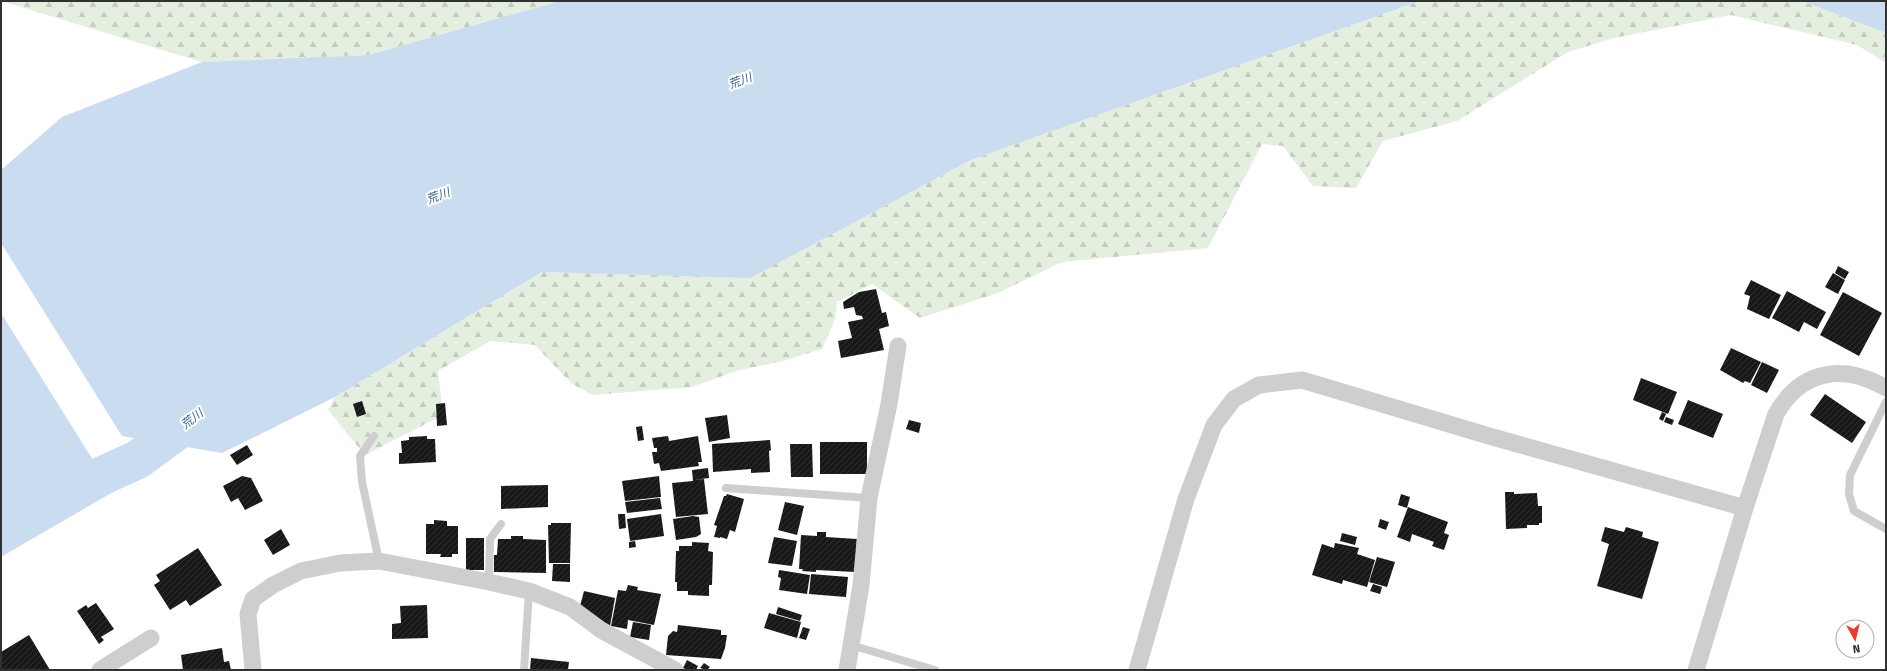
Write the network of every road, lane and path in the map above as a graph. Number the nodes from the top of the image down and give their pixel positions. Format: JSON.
{"nodes":[{"id":1,"x":898,"y":346,"type":"dead end"},
{"id":2,"x":1886,"y":388,"type":"edge"},
{"id":3,"x":1886,"y":402,"type":"edge"},
{"id":4,"x":374,"y":436,"type":"dead end"},
{"id":5,"x":726,"y":488,"type":"dead end"},
{"id":6,"x":869,"y":498,"type":"junction"},
{"id":7,"x":1745,"y":508,"type":"junction"},
{"id":8,"x":501,"y":524,"type":"dead end"},
{"id":9,"x":1886,"y":529,"type":"edge"},
{"id":10,"x":379,"y":561,"type":"junction"},
{"id":11,"x":489,"y":582,"type":"junction"},
{"id":12,"x":529,"y":592,"type":"junction"},
{"id":13,"x":151,"y":638,"type":"dead end"},
{"id":14,"x":851,"y":645,"type":"junction"},
{"id":15,"x":100,"y":670,"type":"edge"},
{"id":16,"x":253,"y":670,"type":"edge"},
{"id":17,"x":524,"y":670,"type":"edge"},
{"id":18,"x":675,"y":670,"type":"edge"},
{"id":19,"x":847,"y":670,"type":"edge"},
{"id":20,"x":935,"y":670,"type":"edge"},
{"id":21,"x":1137,"y":670,"type":"edge"},
{"id":22,"x":1696,"y":670,"type":"edge"}],
"edges":[{"from":1,"to":6,"type":"street"},
{"from":2,"to":7,"type":"street"},
{"from":3,"to":9,"type":"lane"},
{"from":4,"to":10,"type":"lane"},
{"from":5,"to":6,"type":"lane"},
{"from":6,"to":14,"type":"street"},
{"from":7,"to":21,"type":"street"},
{"from":7,"to":22,"type":"street"},
{"from":8,"to":11,"type":"lane"},
{"from":10,"to":11,"type":"street"},
{"from":10,"to":16,"type":"street"},
{"from":11,"to":12,"type":"street"},
{"from":12,"to":17,"type":"lane"},
{"from":12,"to":18,"type":"street"},
{"from":13,"to":15,"type":"street"},
{"from":14,"to":19,"type":"street"},
{"from":14,"to":20,"type":"lane"}]}
